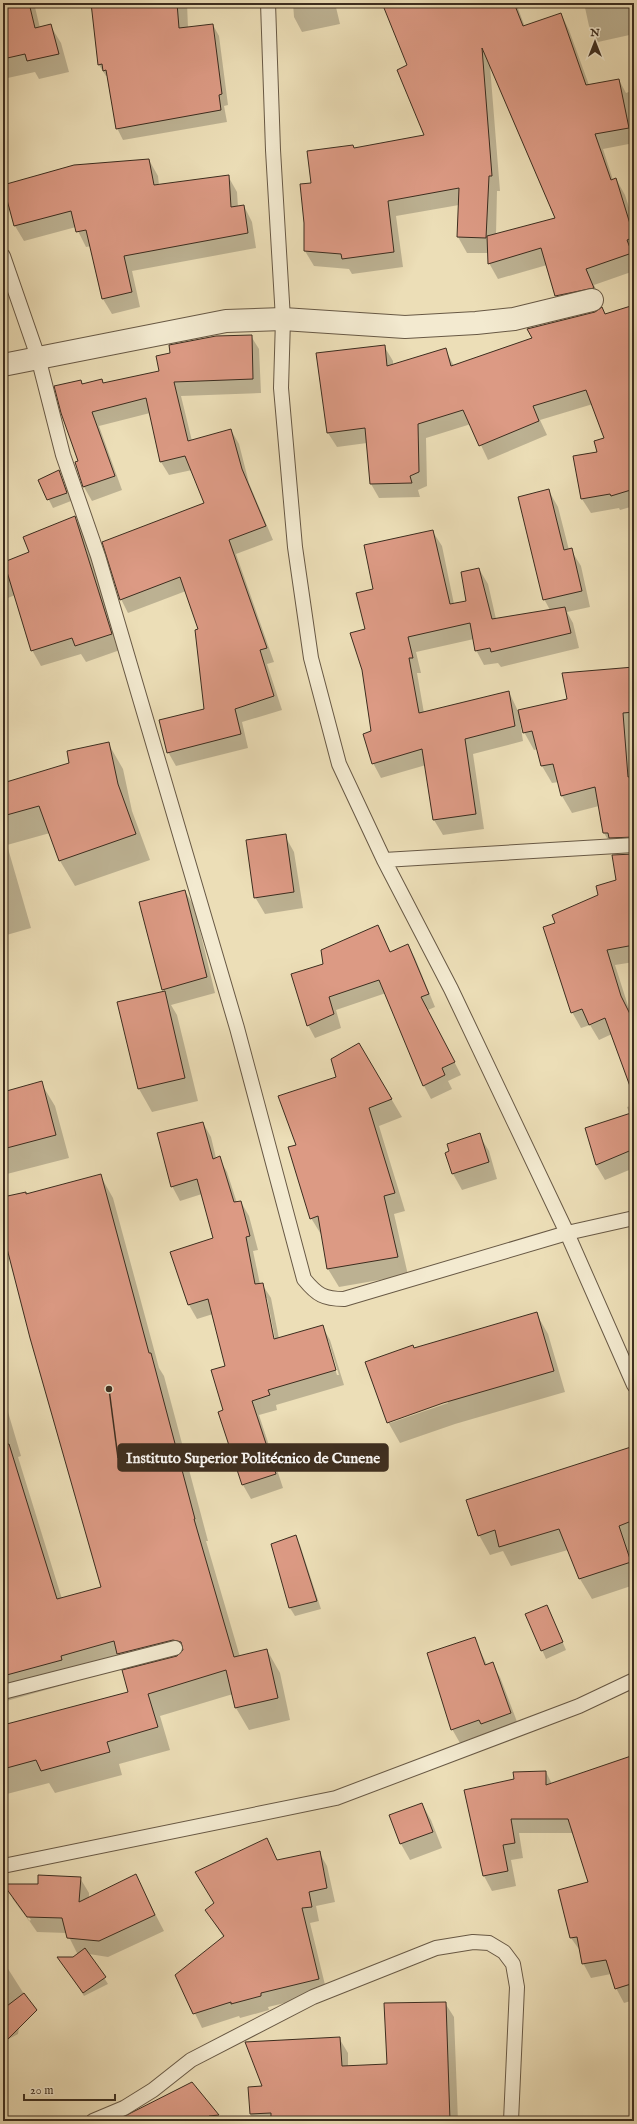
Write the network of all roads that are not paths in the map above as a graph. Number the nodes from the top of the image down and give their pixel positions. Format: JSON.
{"nodes":[{"id":1,"x":268,"y":3,"type":"edge"},
{"id":2,"x":3,"y":256,"type":"edge"},
{"id":3,"x":592,"y":300,"type":"dead end"},
{"id":4,"x":283,"y":319,"type":"junction"},
{"id":5,"x":38,"y":357,"type":"junction"},
{"id":6,"x":3,"y":365,"type":"edge"},
{"id":7,"x":634,"y":845,"type":"edge"},
{"id":8,"x":384,"y":860,"type":"junction"},
{"id":9,"x":634,"y":1218,"type":"edge"},
{"id":10,"x":567,"y":1233,"type":"junction"},
{"id":11,"x":634,"y":1385,"type":"edge"},
{"id":12,"x":175,"y":1648,"type":"dead end"},
{"id":13,"x":634,"y":1680,"type":"edge"},
{"id":14,"x":3,"y":1692,"type":"edge"},
{"id":15,"x":3,"y":1866,"type":"edge"},
{"id":16,"x":93,"y":2121,"type":"edge"},
{"id":17,"x":511,"y":2121,"type":"edge"}],
"edges":[{"from":1,"to":4,"type":"lane"},
{"from":2,"to":5,"type":"lane"},
{"from":3,"to":4,"type":"street"},
{"from":4,"to":5,"type":"street"},
{"from":4,"to":8,"type":"lane"},
{"from":5,"to":6,"type":"street"},
{"from":5,"to":10,"type":"lane"},
{"from":7,"to":8,"type":"lane"},
{"from":8,"to":10,"type":"lane"},
{"from":9,"to":10,"type":"lane"},
{"from":10,"to":11,"type":"lane"},
{"from":12,"to":14,"type":"lane"},
{"from":13,"to":15,"type":"lane"},
{"from":16,"to":17,"type":"lane"}]}
